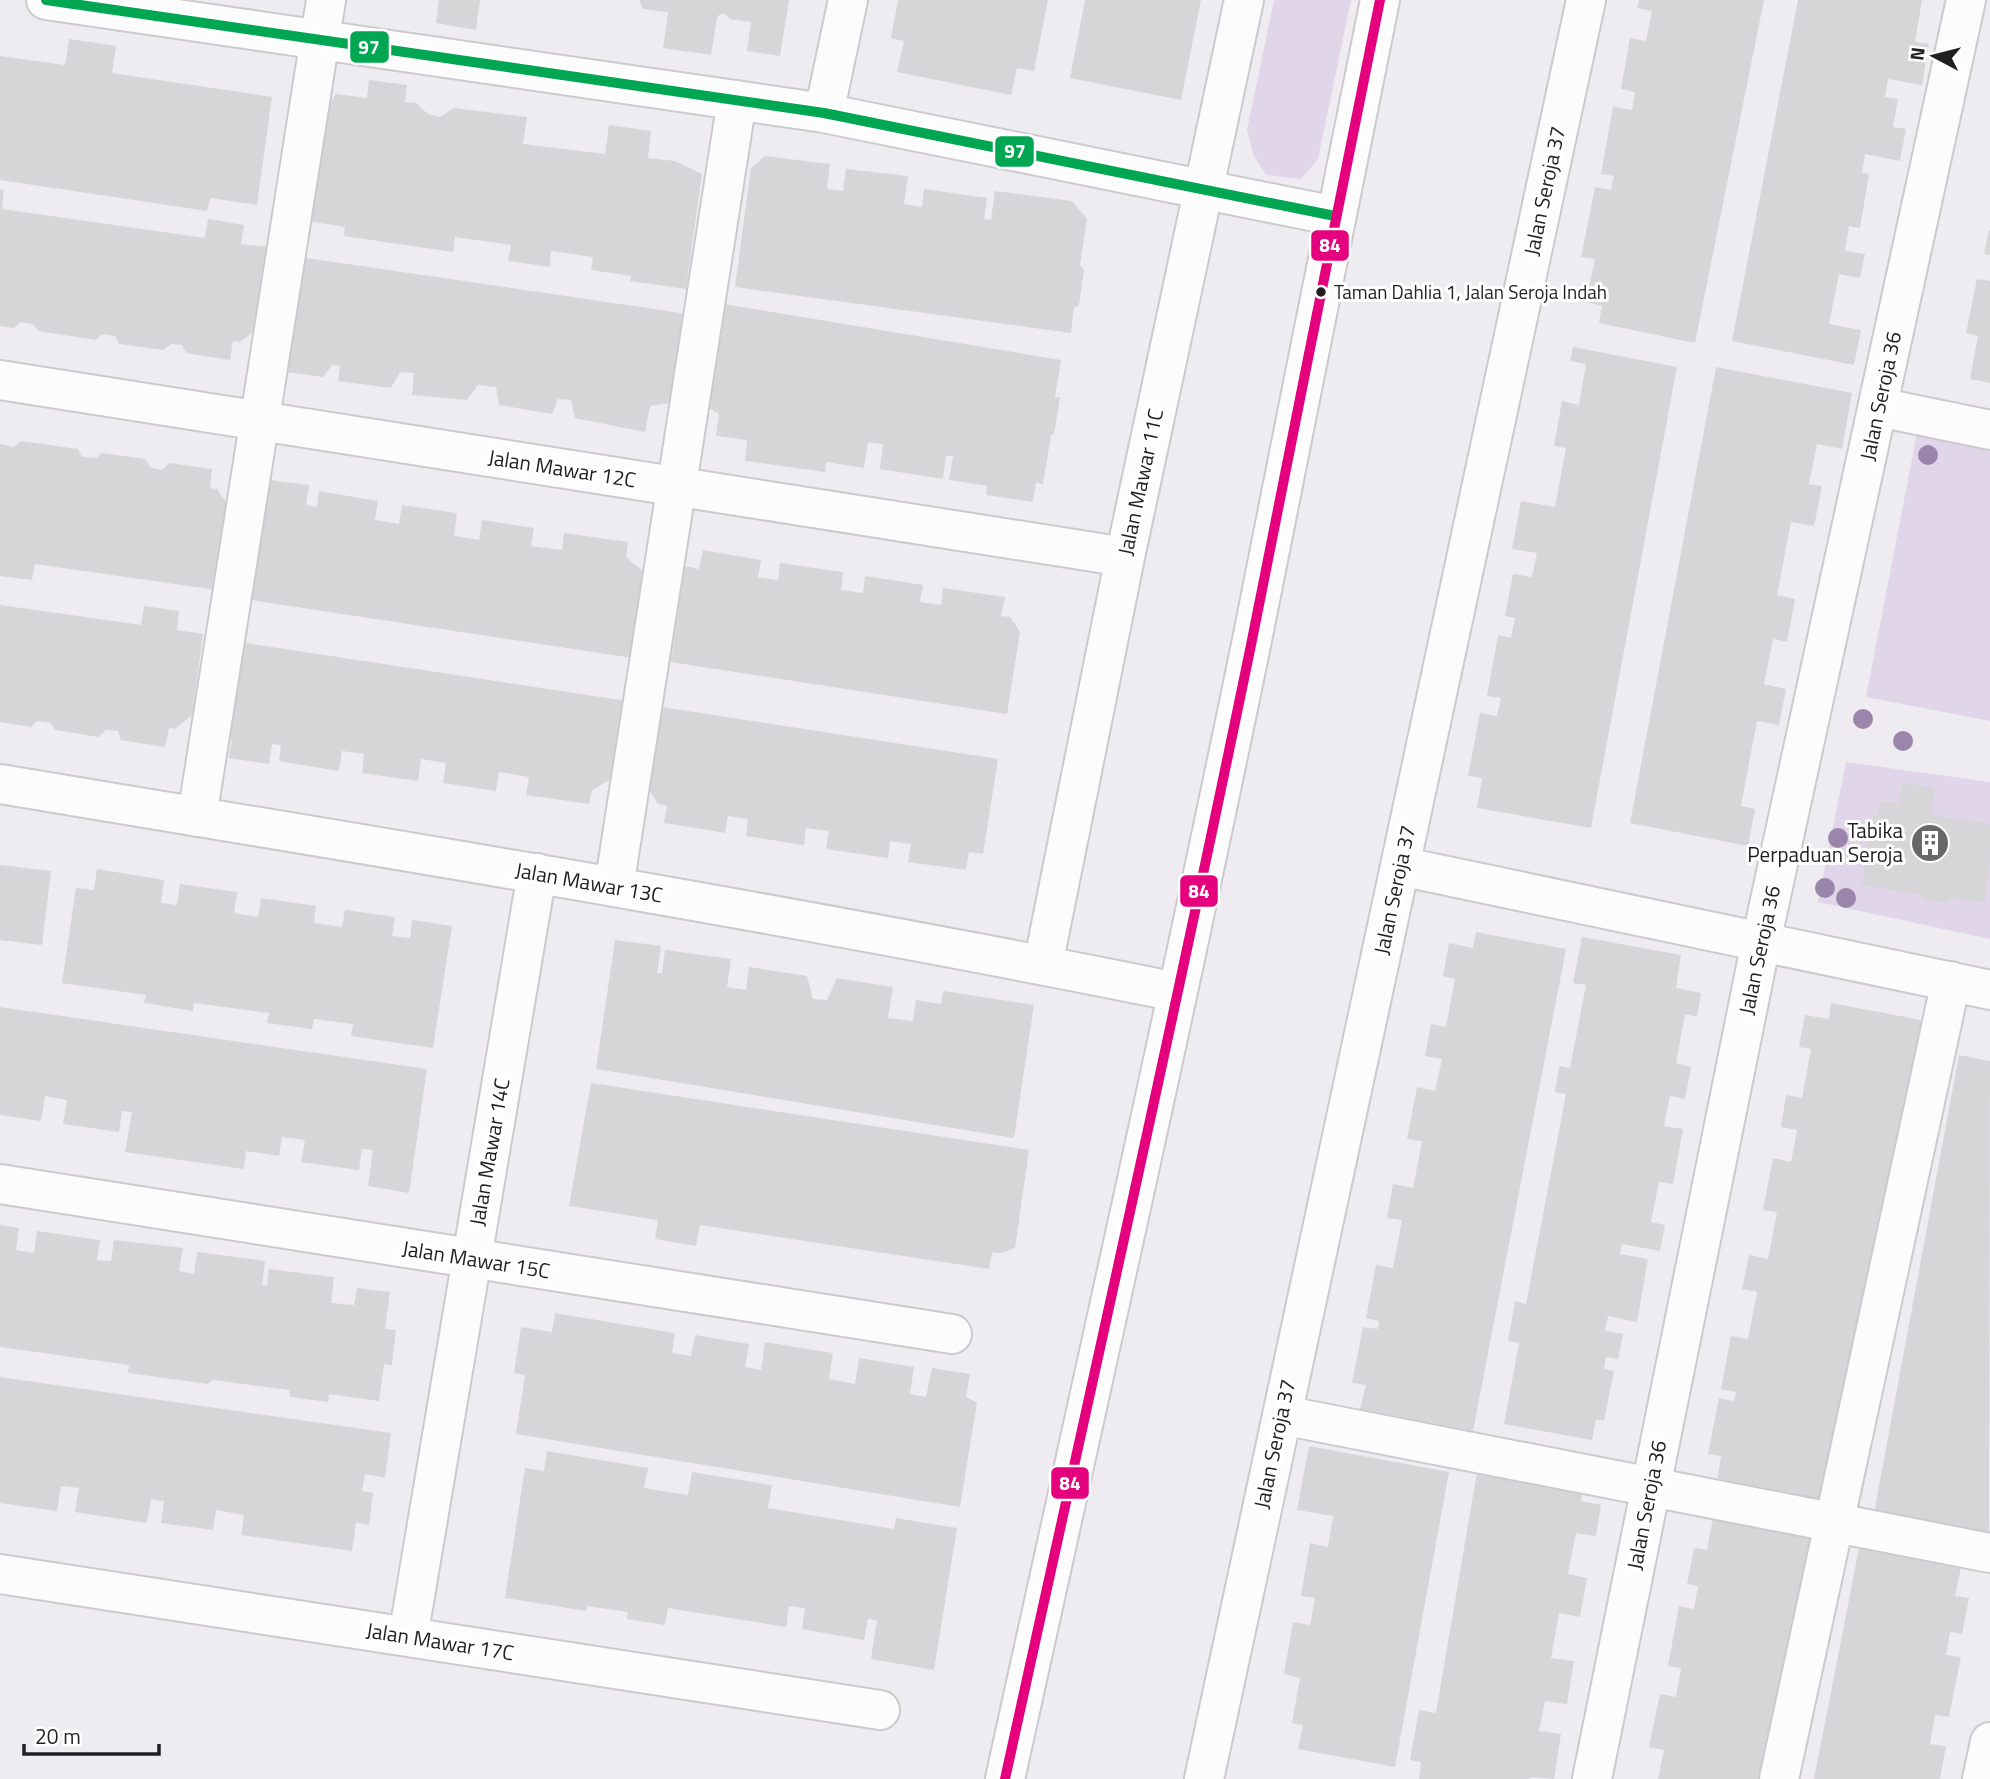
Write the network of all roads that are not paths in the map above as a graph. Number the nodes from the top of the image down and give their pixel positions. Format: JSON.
{"nodes":[{"id":1,"x":46,"y":0,"type":"edge"},
{"id":2,"x":326,"y":0,"type":"edge"},
{"id":3,"x":848,"y":0,"type":"edge"},
{"id":4,"x":1244,"y":0,"type":"edge"},
{"id":5,"x":1380,"y":0,"type":"edge"},
{"id":6,"x":1586,"y":0,"type":"edge"},
{"id":7,"x":1966,"y":0,"type":"edge"},
{"id":8,"x":320,"y":40,"type":"junction"},
{"id":9,"x":737,"y":100,"type":"junction"},
{"id":10,"x":824,"y":113,"type":"junction"},
{"id":11,"x":1205,"y":188,"type":"junction"},
{"id":12,"x":1335,"y":216,"type":"junction"},
{"id":13,"x":0,"y":380,"type":"edge"},
{"id":14,"x":1878,"y":407,"type":"junction"},
{"id":15,"x":260,"y":421,"type":"junction"},
{"id":16,"x":1990,"y":430,"type":"edge"},
{"id":17,"x":677,"y":487,"type":"junction"},
{"id":18,"x":1125,"y":557,"type":"junction"},
{"id":19,"x":0,"y":784,"type":"edge"},
{"id":20,"x":197,"y":817,"type":"junction"},
{"id":21,"x":1400,"y":866,"type":"junction"},
{"id":22,"x":537,"y":873,"type":"junction"},
{"id":23,"x":614,"y":887,"type":"junction"},
{"id":24,"x":1761,"y":942,"type":"junction"},
{"id":25,"x":1043,"y":965,"type":"junction"},
{"id":26,"x":1951,"y":981,"type":"junction"},
{"id":27,"x":1990,"y":990,"type":"edge"},
{"id":28,"x":1177,"y":992,"type":"junction"},
{"id":29,"x":0,"y":1184,"type":"edge"},
{"id":30,"x":472,"y":1259,"type":"junction"},
{"id":31,"x":952,"y":1334,"type":"dead end"},
{"id":32,"x":1282,"y":1415,"type":"junction"},
{"id":33,"x":1650,"y":1486,"type":"junction"},
{"id":34,"x":1835,"y":1522,"type":"junction"},
{"id":35,"x":1990,"y":1553,"type":"edge"},
{"id":36,"x":0,"y":1574,"type":"edge"},
{"id":37,"x":408,"y":1637,"type":"junction"},
{"id":38,"x":880,"y":1710,"type":"dead end"},
{"id":39,"x":1990,"y":1742,"type":"edge"},
{"id":40,"x":1005,"y":1779,"type":"edge"},
{"id":41,"x":1203,"y":1779,"type":"edge"},
{"id":42,"x":1592,"y":1779,"type":"edge"},
{"id":43,"x":1779,"y":1779,"type":"edge"},
{"id":44,"x":1982,"y":1779,"type":"edge"}],
"edges":[{"from":1,"to":8,"type":"street"},
{"from":2,"to":8,"type":"street"},
{"from":3,"to":10,"type":"street"},
{"from":4,"to":11,"type":"street","name":"Jalan Mawar 11C"},
{"from":5,"to":12,"type":"street"},
{"from":6,"to":21,"type":"street","name":"Jalan Seroja 37"},
{"from":7,"to":14,"type":"street","name":"Jalan Seroja 36"},
{"from":8,"to":9,"type":"street"},
{"from":8,"to":15,"type":"street"},
{"from":9,"to":10,"type":"street"},
{"from":9,"to":17,"type":"street"},
{"from":10,"to":11,"type":"street"},
{"from":11,"to":12,"type":"street"},
{"from":11,"to":18,"type":"street","name":"Jalan Mawar 11C"},
{"from":12,"to":28,"type":"street"},
{"from":13,"to":15,"type":"street","name":"Jalan Mawar 12C"},
{"from":14,"to":16,"type":"street"},
{"from":14,"to":24,"type":"street","name":"Jalan Seroja 36"},
{"from":15,"to":17,"type":"street","name":"Jalan Mawar 12C"},
{"from":15,"to":20,"type":"street"},
{"from":17,"to":18,"type":"street","name":"Jalan Mawar 12C"},
{"from":17,"to":23,"type":"street"},
{"from":18,"to":25,"type":"street","name":"Jalan Mawar 11C"},
{"from":19,"to":20,"type":"street","name":"Jalan Mawar 13C"},
{"from":20,"to":22,"type":"street","name":"Jalan Mawar 13C"},
{"from":21,"to":24,"type":"street"},
{"from":21,"to":32,"type":"street","name":"Jalan Seroja 37"},
{"from":22,"to":23,"type":"street","name":"Jalan Mawar 13C"},
{"from":22,"to":30,"type":"street","name":"Jalan Mawar 14C"},
{"from":23,"to":25,"type":"street","name":"Jalan Mawar 13C"},
{"from":24,"to":26,"type":"street"},
{"from":24,"to":33,"type":"street","name":"Jalan Seroja 36"},
{"from":25,"to":28,"type":"street","name":"Jalan Mawar 13C"},
{"from":26,"to":27,"type":"street"},
{"from":26,"to":34,"type":"street"},
{"from":28,"to":40,"type":"street"},
{"from":29,"to":30,"type":"street","name":"Jalan Mawar 15C"},
{"from":30,"to":31,"type":"street","name":"Jalan Mawar 15C"},
{"from":30,"to":37,"type":"street","name":"Jalan Mawar 14C"},
{"from":32,"to":33,"type":"street"},
{"from":32,"to":41,"type":"street","name":"Jalan Seroja 37"},
{"from":33,"to":34,"type":"street"},
{"from":33,"to":42,"type":"street","name":"Jalan Seroja 36"},
{"from":34,"to":35,"type":"street"},
{"from":34,"to":43,"type":"street"},
{"from":36,"to":37,"type":"street","name":"Jalan Mawar 17C"},
{"from":37,"to":38,"type":"street","name":"Jalan Mawar 17C"},
{"from":39,"to":44,"type":"street"}]}
